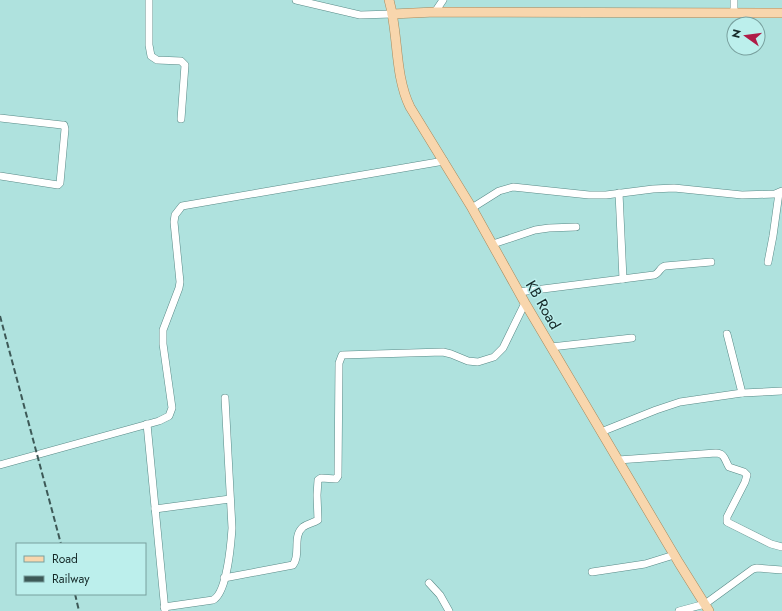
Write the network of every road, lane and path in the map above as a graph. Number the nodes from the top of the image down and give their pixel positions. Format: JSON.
{"nodes":[{"id":1,"x":149,"y":0,"type":"edge"},
{"id":2,"x":296,"y":0,"type":"edge"},
{"id":3,"x":389,"y":0,"type":"edge"},
{"id":4,"x":443,"y":0,"type":"edge"},
{"id":5,"x":734,"y":0,"type":"edge"},
{"id":6,"x":435,"y":12,"type":"junction"},
{"id":7,"x":734,"y":12,"type":"junction"},
{"id":8,"x":782,"y":13,"type":"edge"},
{"id":9,"x":392,"y":14,"type":"junction"},
{"id":10,"x":0,"y":118,"type":"edge"},
{"id":11,"x":181,"y":118,"type":"dead end"},
{"id":12,"x":444,"y":161,"type":"junction"},
{"id":13,"x":0,"y":176,"type":"edge"},
{"id":14,"x":780,"y":192,"type":"edge"},
{"id":15,"x":619,"y":193,"type":"junction"},
{"id":16,"x":472,"y":208,"type":"junction"},
{"id":17,"x":576,"y":227,"type":"dead end"},
{"id":18,"x":773,"y":236,"type":"junction"},
{"id":19,"x":782,"y":238,"type":"edge"},
{"id":20,"x":493,"y":244,"type":"junction"},
{"id":21,"x":711,"y":262,"type":"dead end"},
{"id":22,"x":768,"y":262,"type":"dead end"},
{"id":23,"x":623,"y":279,"type":"junction"},
{"id":24,"x":519,"y":292,"type":"junction"},
{"id":25,"x":524,"y":303,"type":"junction"},
{"id":26,"x":727,"y":334,"type":"dead end"},
{"id":27,"x":632,"y":338,"type":"dead end"},
{"id":28,"x":551,"y":347,"type":"junction"},
{"id":29,"x":782,"y":391,"type":"edge"},
{"id":30,"x":742,"y":393,"type":"junction"},
{"id":31,"x":225,"y":398,"type":"dead end"},
{"id":32,"x":147,"y":424,"type":"junction"},
{"id":33,"x":601,"y":432,"type":"junction"},
{"id":34,"x":618,"y":460,"type":"junction"},
{"id":35,"x":0,"y":465,"type":"edge"},
{"id":36,"x":230,"y":499,"type":"junction"},
{"id":37,"x":155,"y":509,"type":"junction"},
{"id":38,"x":782,"y":547,"type":"edge"},
{"id":39,"x":674,"y":555,"type":"junction"},
{"id":40,"x":782,"y":570,"type":"edge"},
{"id":41,"x":592,"y":572,"type":"dead end"},
{"id":42,"x":224,"y":578,"type":"junction"},
{"id":43,"x":428,"y":583,"type":"dead end"},
{"id":44,"x":707,"y":608,"type":"edge"},
{"id":45,"x":164,"y":609,"type":"edge"},
{"id":46,"x":449,"y":611,"type":"edge"},
{"id":47,"x":679,"y":611,"type":"edge"}],
"edges":[{"from":1,"to":11,"type":"street"},
{"from":2,"to":9,"type":"street"},
{"from":3,"to":9,"type":"main road","name":"KB Road"},
{"from":4,"to":6,"type":"street"},
{"from":5,"to":7,"type":"street"},
{"from":6,"to":7,"type":"main road"},
{"from":6,"to":9,"type":"main road"},
{"from":7,"to":8,"type":"main road"},
{"from":9,"to":12,"type":"main road","name":"KB Road"},
{"from":10,"to":13,"type":"street"},
{"from":12,"to":16,"type":"main road","name":"KB Road"},
{"from":12,"to":32,"type":"street"},
{"from":14,"to":15,"type":"street"},
{"from":14,"to":18,"type":"street"},
{"from":15,"to":16,"type":"street"},
{"from":15,"to":23,"type":"street"},
{"from":16,"to":20,"type":"main road","name":"KB Road"},
{"from":17,"to":20,"type":"street"},
{"from":18,"to":19,"type":"street"},
{"from":18,"to":22,"type":"street"},
{"from":20,"to":24,"type":"main road","name":"KB Road"},
{"from":21,"to":23,"type":"street"},
{"from":23,"to":24,"type":"street"},
{"from":24,"to":25,"type":"main road","name":"KB Road"},
{"from":25,"to":28,"type":"main road","name":"KB Road"},
{"from":25,"to":42,"type":"street"},
{"from":26,"to":30,"type":"street"},
{"from":27,"to":28,"type":"street"},
{"from":28,"to":33,"type":"main road","name":"KB Road"},
{"from":29,"to":30,"type":"street"},
{"from":30,"to":33,"type":"street"},
{"from":31,"to":36,"type":"street"},
{"from":32,"to":35,"type":"street"},
{"from":32,"to":37,"type":"street"},
{"from":33,"to":34,"type":"main road","name":"KB Road"},
{"from":34,"to":38,"type":"street"},
{"from":34,"to":39,"type":"main road","name":"KB Road"},
{"from":36,"to":37,"type":"street"},
{"from":36,"to":42,"type":"street"},
{"from":37,"to":45,"type":"street"},
{"from":39,"to":41,"type":"street"},
{"from":39,"to":44,"type":"main road","name":"KB Road"},
{"from":40,"to":44,"type":"street"},
{"from":42,"to":45,"type":"street"},
{"from":43,"to":46,"type":"street"},
{"from":44,"to":47,"type":"street"}]}
